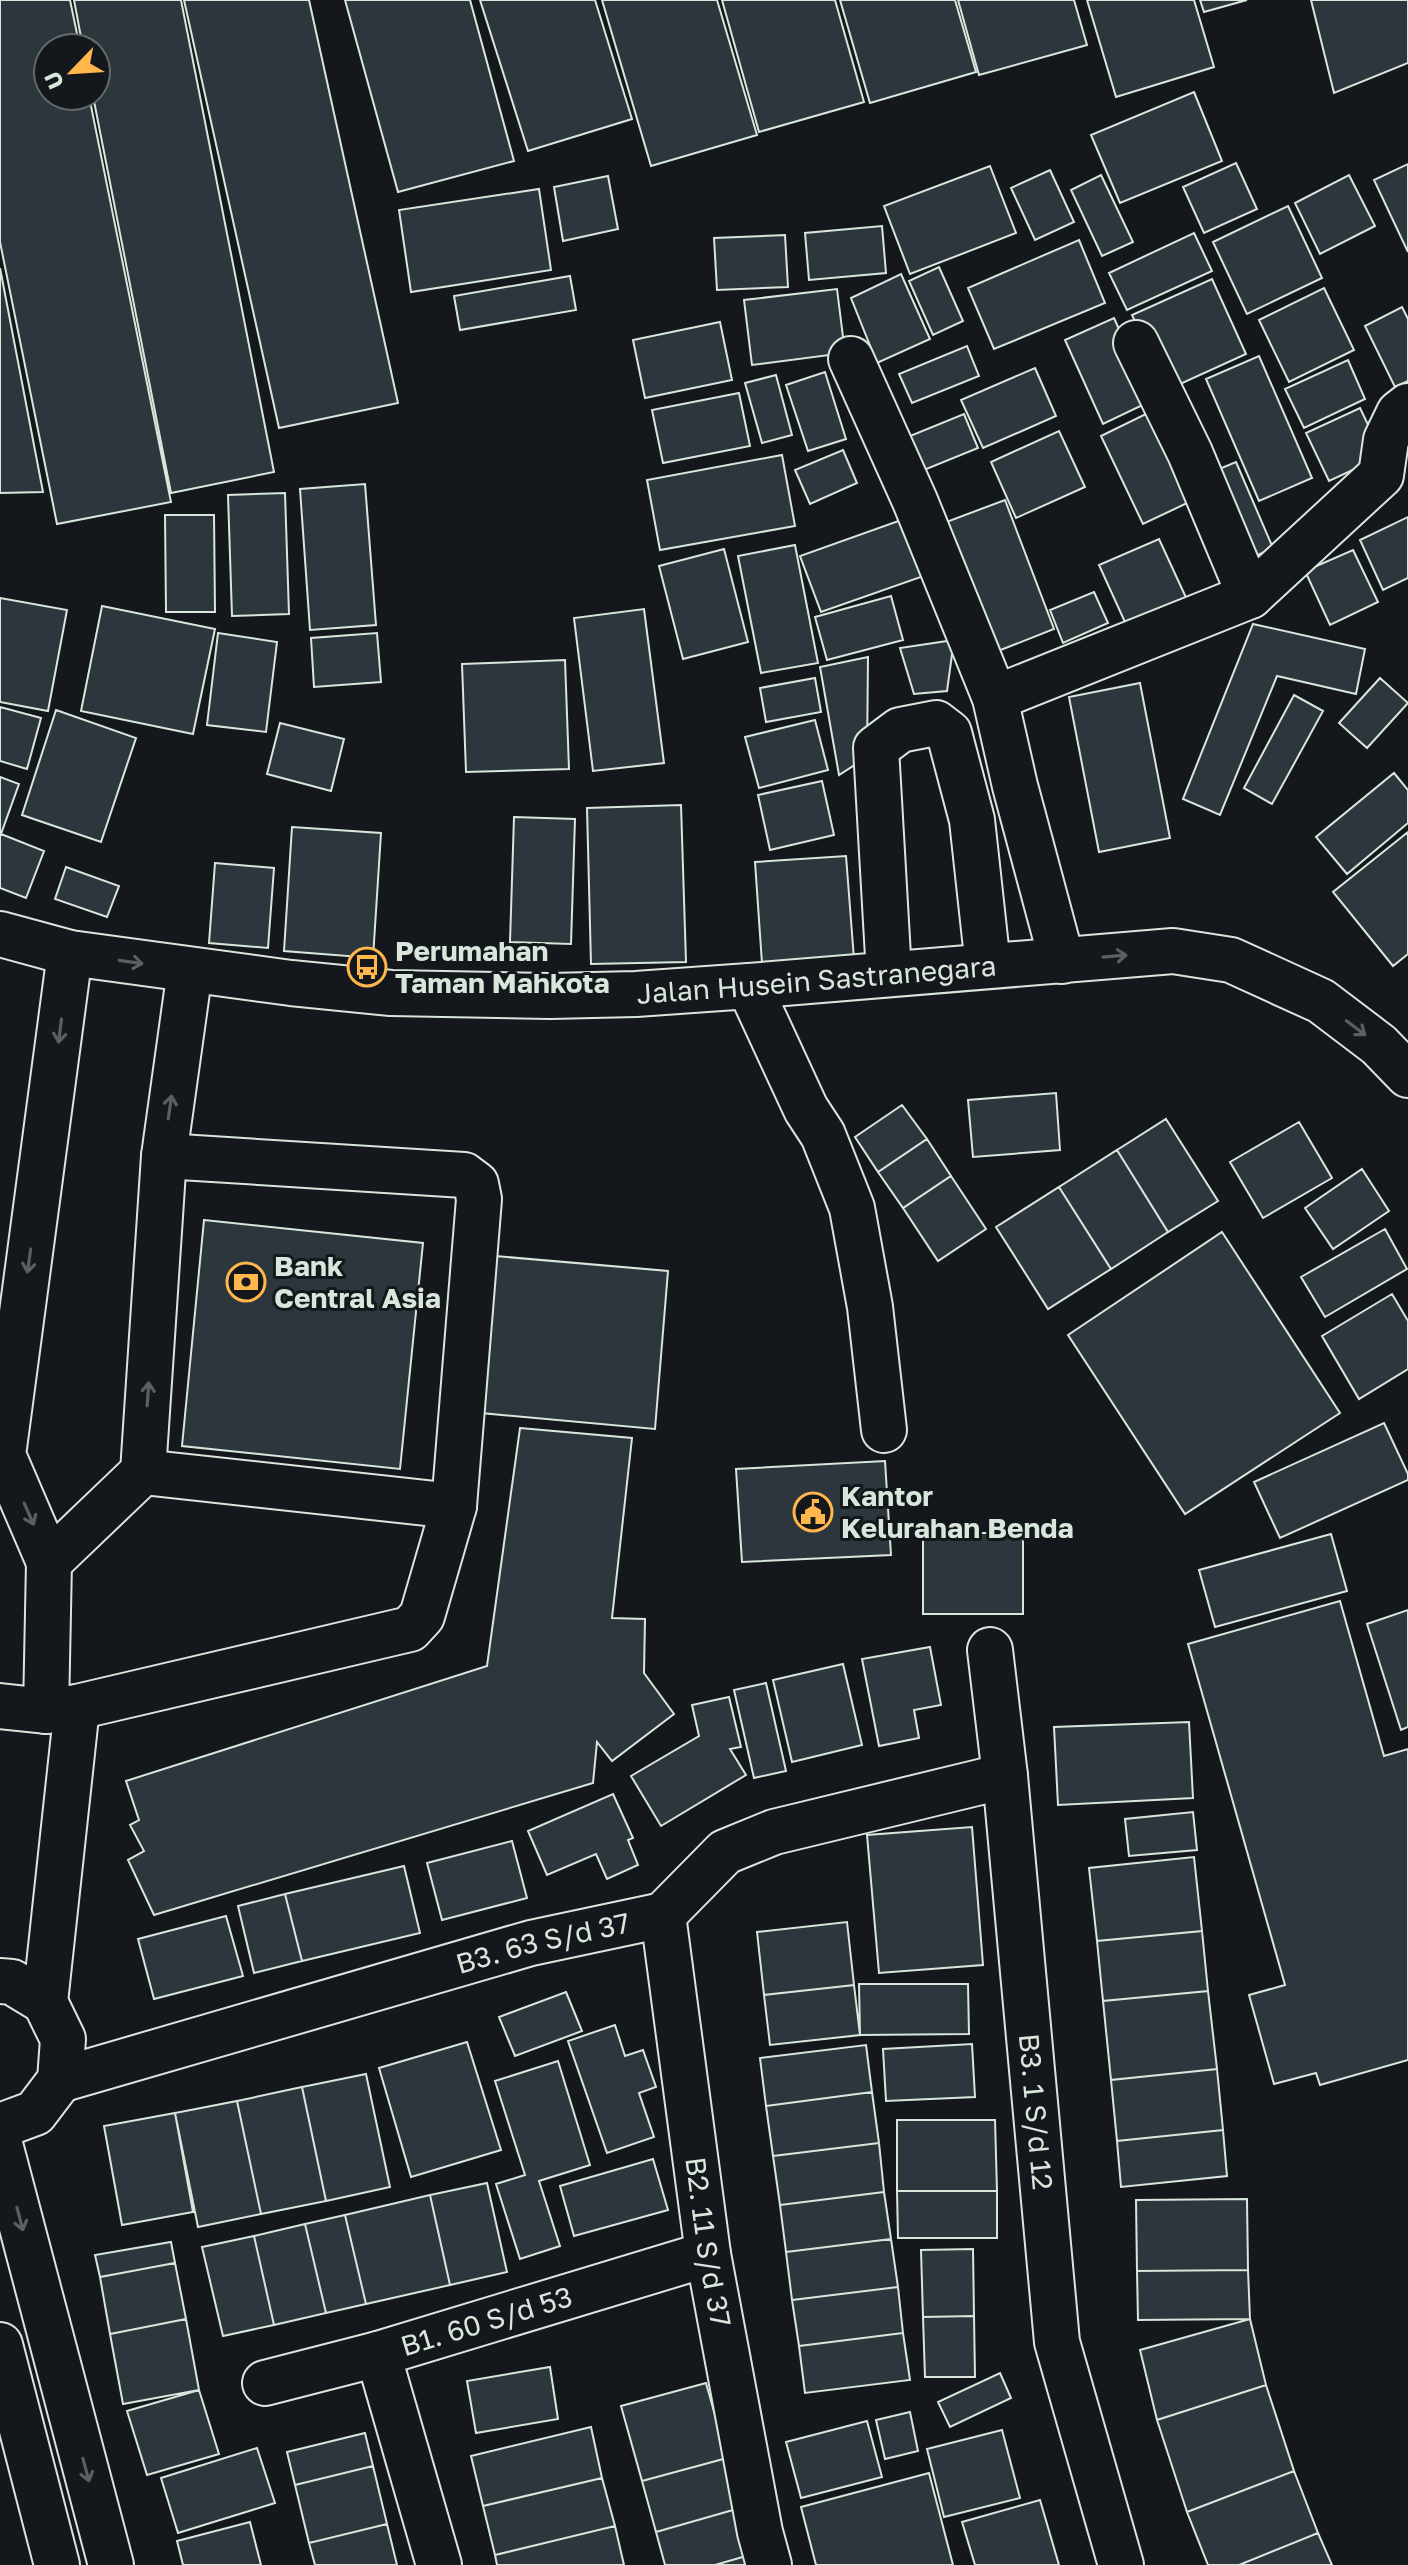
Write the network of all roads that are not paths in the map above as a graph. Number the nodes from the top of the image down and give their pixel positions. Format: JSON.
{"nodes":[{"id":1,"x":1136,"y":343,"type":"dead end"},
{"id":2,"x":851,"y":359,"type":"dead end"},
{"id":3,"x":1408,"y":406,"type":"edge"},
{"id":4,"x":1250,"y":596,"type":"junction"},
{"id":5,"x":995,"y":698,"type":"junction"},
{"id":6,"x":0,"y":934,"type":"edge"},
{"id":7,"x":70,"y":953,"type":"junction"},
{"id":8,"x":1062,"y":961,"type":"junction"},
{"id":9,"x":988,"y":966,"type":"junction"},
{"id":10,"x":190,"y":970,"type":"junction"},
{"id":11,"x":889,"y":974,"type":"junction"},
{"id":12,"x":749,"y":986,"type":"junction"},
{"id":13,"x":1408,"y":1075,"type":"edge"},
{"id":14,"x":164,"y":1156,"type":"junction"},
{"id":15,"x":884,"y":1430,"type":"dead end"},
{"id":16,"x":1,"y":1455,"type":"edge"},
{"id":17,"x":143,"y":1472,"type":"junction"},
{"id":18,"x":454,"y":1506,"type":"junction"},
{"id":19,"x":49,"y":1562,"type":"junction"},
{"id":20,"x":990,"y":1650,"type":"dead end"},
{"id":21,"x":0,"y":1706,"type":"edge"},
{"id":22,"x":62,"y":1709,"type":"junction"},
{"id":23,"x":0,"y":1717,"type":"edge"},
{"id":24,"x":1005,"y":1776,"type":"junction"},
{"id":25,"x":663,"y":1915,"type":"junction"},
{"id":26,"x":0,"y":1981,"type":"edge"},
{"id":27,"x":45,"y":2002,"type":"junction"},
{"id":28,"x":60,"y":2080,"type":"junction"},
{"id":29,"x":0,"y":2126,"type":"edge"},
{"id":30,"x":0,"y":2144,"type":"edge"},
{"id":31,"x":708,"y":2254,"type":"junction"},
{"id":32,"x":0,"y":2345,"type":"edge"},
{"id":33,"x":378,"y":2354,"type":"junction"},
{"id":34,"x":265,"y":2383,"type":"dead end"},
{"id":35,"x":57,"y":2565,"type":"edge"},
{"id":36,"x":111,"y":2565,"type":"edge"},
{"id":37,"x":439,"y":2565,"type":"edge"},
{"id":38,"x":769,"y":2565,"type":"edge"},
{"id":39,"x":1121,"y":2565,"type":"edge"}],
"edges":[{"from":1,"to":4,"type":"street"},
{"from":2,"to":5,"type":"street"},
{"from":3,"to":4,"type":"street"},
{"from":4,"to":5,"type":"street"},
{"from":5,"to":8,"type":"street"},
{"from":6,"to":7,"type":"street","name":"Jalan Husein Sastranegara"},
{"from":7,"to":10,"type":"street","name":"Jalan Husein Sastranegara","one_way":true},
{"from":7,"to":16,"type":"street","one_way":true},
{"from":8,"to":9,"type":"street","name":"Jalan Husein Sastranegara"},
{"from":8,"to":13,"type":"street","name":"Jalan Husein Sastranegara","one_way":true},
{"from":9,"to":11,"type":"street","name":"Jalan Husein Sastranegara"},
{"from":9,"to":11,"type":"street"},
{"from":10,"to":12,"type":"street","name":"Jalan Husein Sastranegara"},
{"from":14,"to":10,"type":"street","one_way":true},
{"from":11,"to":12,"type":"street","name":"Jalan Husein Sastranegara"},
{"from":12,"to":15,"type":"street"},
{"from":17,"to":14,"type":"street","one_way":true},
{"from":14,"to":18,"type":"street"},
{"from":16,"to":19,"type":"street","one_way":true},
{"from":17,"to":18,"type":"street"},
{"from":17,"to":19,"type":"street"},
{"from":18,"to":22,"type":"street"},
{"from":19,"to":22,"type":"street"},
{"from":20,"to":24,"type":"street","name":"B3. 1 S/d 12"},
{"from":21,"to":22,"type":"street"},
{"from":21,"to":23,"type":"street"},
{"from":22,"to":27,"type":"street"},
{"from":24,"to":25,"type":"street","name":"B3. 63 S/d 37"},
{"from":24,"to":39,"type":"street","name":"B3. 1 S/d 12"},
{"from":25,"to":28,"type":"street","name":"B3. 63 S/d 37"},
{"from":25,"to":31,"type":"street","name":"B2. 11 S/d 37"},
{"from":26,"to":27,"type":"street"},
{"from":27,"to":28,"type":"street"},
{"from":28,"to":29,"type":"street"},
{"from":30,"to":36,"type":"street","one_way":true},
{"from":31,"to":33,"type":"street","name":"B1. 60 S/d 53"},
{"from":31,"to":38,"type":"street","name":"B2. 11 S/d 37"},
{"from":32,"to":35,"type":"street"},
{"from":33,"to":34,"type":"street","name":"B1. 60 S/d 53"},
{"from":33,"to":37,"type":"street"}]}
